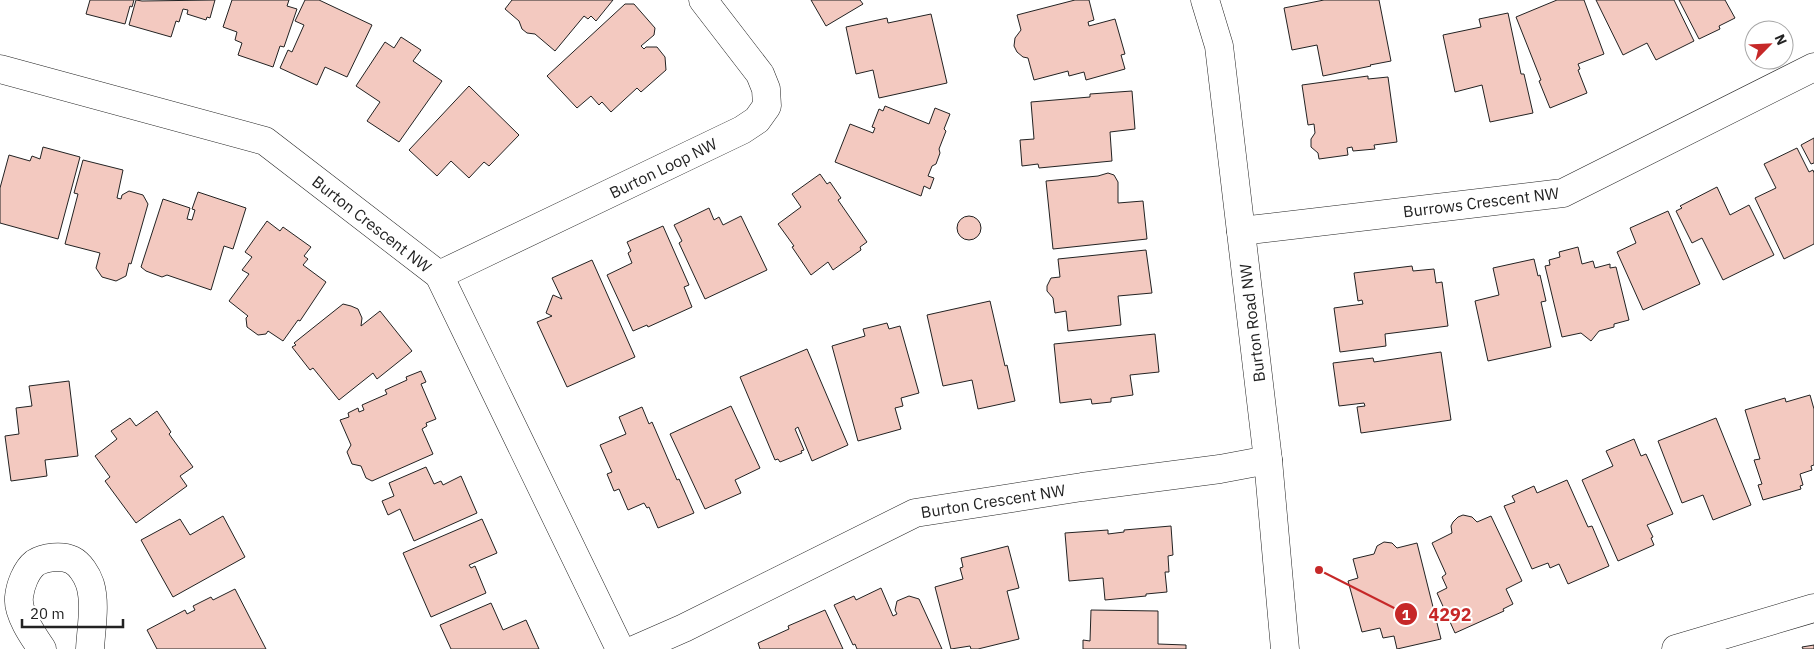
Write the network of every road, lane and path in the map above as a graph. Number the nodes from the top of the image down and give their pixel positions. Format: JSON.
{"nodes":[{"id":1,"x":703,"y":0,"type":"edge"},
{"id":2,"x":1205,"y":0,"type":"edge"},
{"id":3,"x":1814,"y":67,"type":"edge"},
{"id":4,"x":0,"y":69,"type":"edge"},
{"id":5,"x":1241,"y":231,"type":"junction"},
{"id":6,"x":440,"y":276,"type":"junction"},
{"id":7,"x":1268,"y":460,"type":"junction"},
{"id":8,"x":1814,"y":608,"type":"edge"},
{"id":9,"x":688,"y":639,"type":"edge"},
{"id":10,"x":42,"y":649,"type":"edge"},
{"id":11,"x":90,"y":649,"type":"edge"},
{"id":12,"x":620,"y":649,"type":"edge"},
{"id":13,"x":636,"y":649,"type":"edge"},
{"id":14,"x":1285,"y":649,"type":"edge"},
{"id":15,"x":1676,"y":649,"type":"edge"}],
"edges":[{"from":1,"to":6,"type":"street","name":"Burton Loop NW"},
{"from":2,"to":5,"type":"street","name":"Burton Road NW"},
{"from":3,"to":5,"type":"street","name":"Burrows Crescent NW"},
{"from":4,"to":6,"type":"street","name":"Burton Crescent NW"},
{"from":5,"to":7,"type":"street","name":"Burton Road NW"},
{"from":6,"to":12,"type":"street","name":"Burton Crescent NW"},
{"from":7,"to":9,"type":"street","name":"Burton Crescent NW"},
{"from":7,"to":14,"type":"street","name":"Burton Road NW"},
{"from":8,"to":15,"type":"street"},
{"from":9,"to":13,"type":"street","name":"Burton Crescent NW"},
{"from":10,"to":11,"type":"street"}]}
